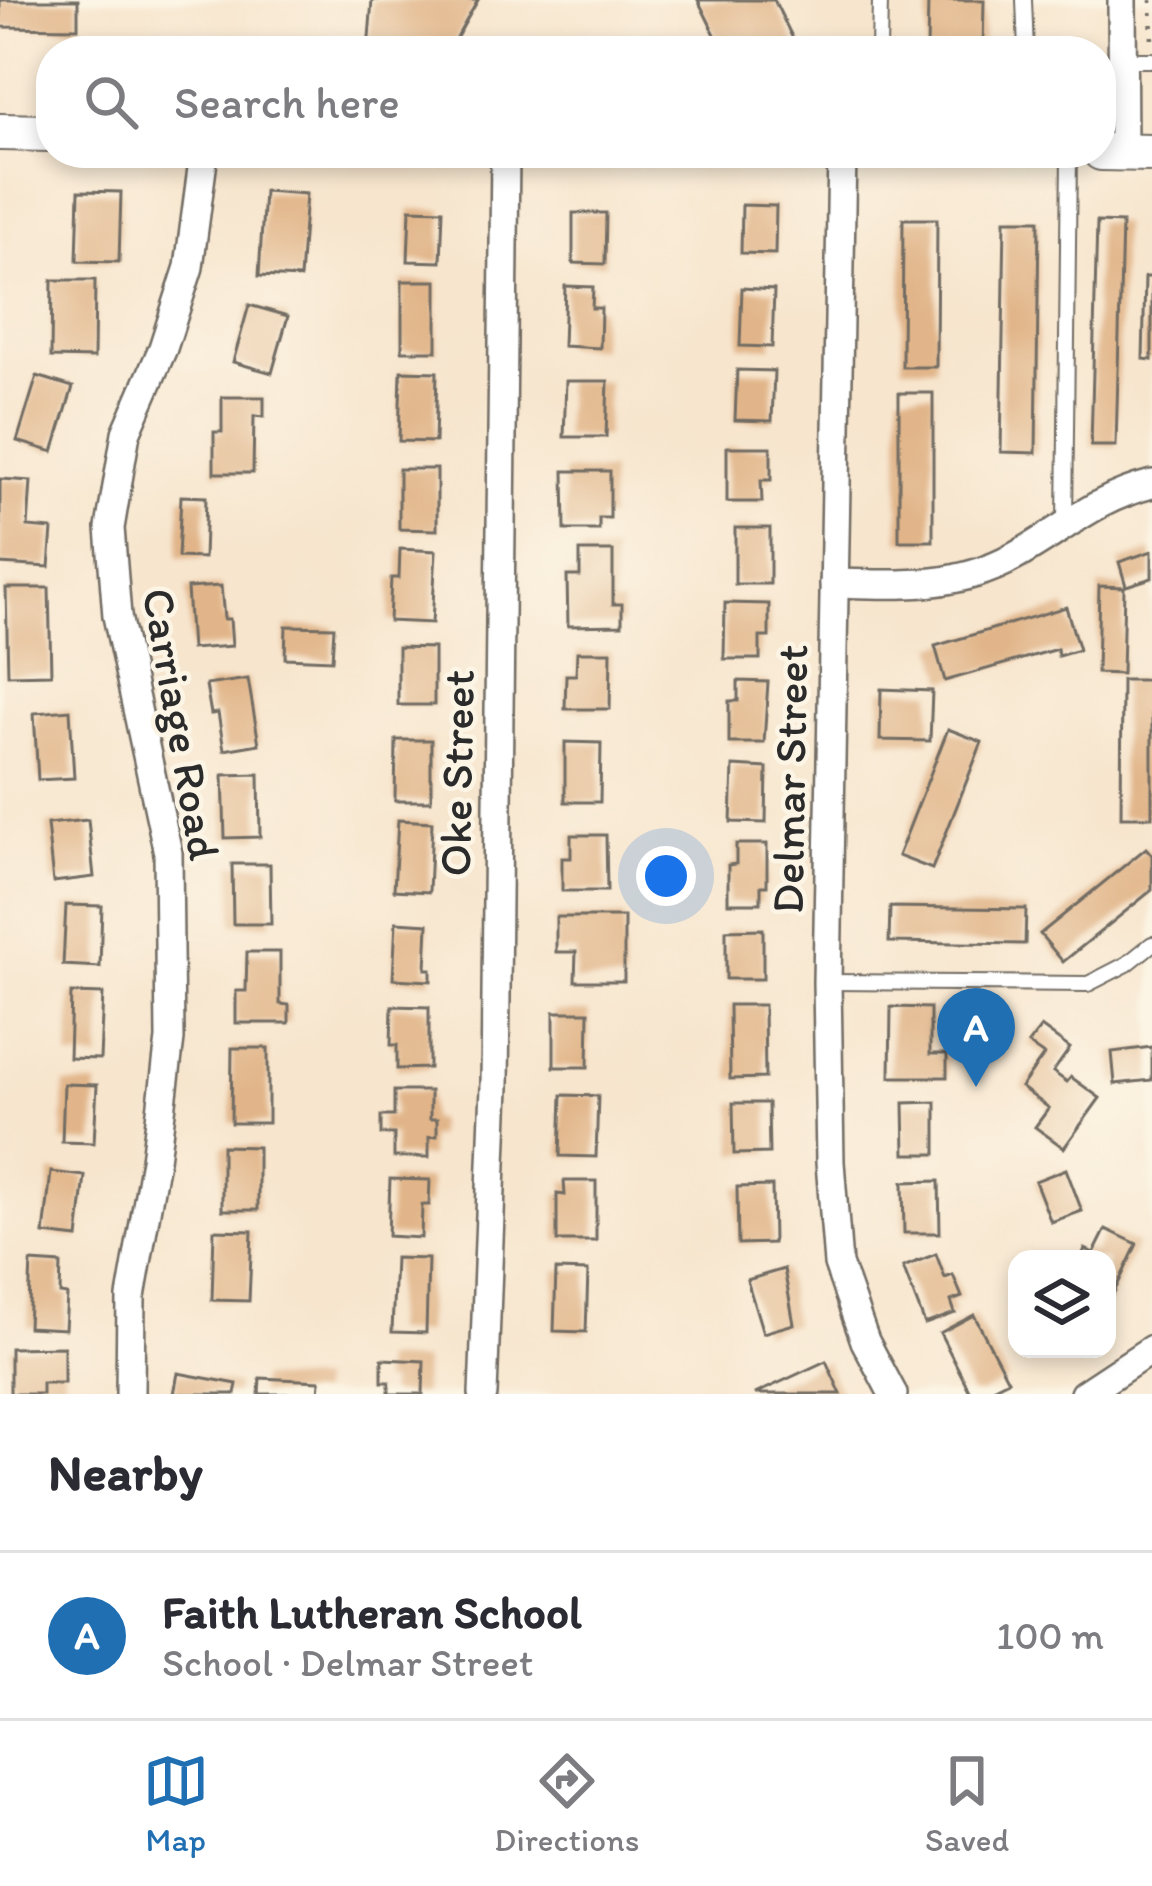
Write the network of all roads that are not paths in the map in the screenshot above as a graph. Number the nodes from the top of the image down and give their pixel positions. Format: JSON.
{"nodes":[{"id":1,"x":880,"y":0,"type":"edge"},
{"id":2,"x":1024,"y":0,"type":"edge"},
{"id":3,"x":1122,"y":0,"type":"edge"},
{"id":4,"x":879,"y":36,"type":"edge"},
{"id":5,"x":1025,"y":36,"type":"edge"},
{"id":6,"x":1152,"y":60,"type":"edge"},
{"id":7,"x":1116,"y":62,"type":"edge"},
{"id":8,"x":1116,"y":72,"type":"edge"},
{"id":9,"x":1116,"y":80,"type":"edge"},
{"id":10,"x":0,"y":132,"type":"edge"},
{"id":11,"x":36,"y":133,"type":"edge"},
{"id":12,"x":1125,"y":153,"type":"edge"},
{"id":13,"x":203,"y":168,"type":"edge"},
{"id":14,"x":505,"y":168,"type":"edge"},
{"id":15,"x":842,"y":168,"type":"edge"},
{"id":16,"x":1069,"y":168,"type":"edge"},
{"id":17,"x":1152,"y":484,"type":"edge"},
{"id":18,"x":1065,"y":523,"type":"junction"},
{"id":19,"x":834,"y":583,"type":"junction"},
{"id":20,"x":1152,"y":944,"type":"edge"},
{"id":21,"x":827,"y":982,"type":"junction"},
{"id":22,"x":1152,"y":1349,"type":"edge"},
{"id":23,"x":130,"y":1394,"type":"edge"},
{"id":24,"x":483,"y":1394,"type":"edge"},
{"id":25,"x":893,"y":1394,"type":"edge"},
{"id":26,"x":1084,"y":1394,"type":"edge"}],
"edges":[{"from":1,"to":4,"type":"lane"},
{"from":2,"to":5,"type":"lane"},
{"from":3,"to":7,"type":"street"},
{"from":6,"to":8,"type":"lane"},
{"from":9,"to":12,"type":"street"},
{"from":10,"to":11,"type":"street"},
{"from":13,"to":23,"type":"street","name":"Carriage Road"},
{"from":14,"to":24,"type":"street","name":"Oke Street"},
{"from":15,"to":19,"type":"street","name":"Delmar Street"},
{"from":16,"to":18,"type":"lane"},
{"from":17,"to":18,"type":"street"},
{"from":18,"to":19,"type":"street"},
{"from":19,"to":21,"type":"street","name":"Delmar Street"},
{"from":20,"to":21,"type":"lane"},
{"from":21,"to":25,"type":"street","name":"Delmar Street"},
{"from":22,"to":26,"type":"street"}]}
